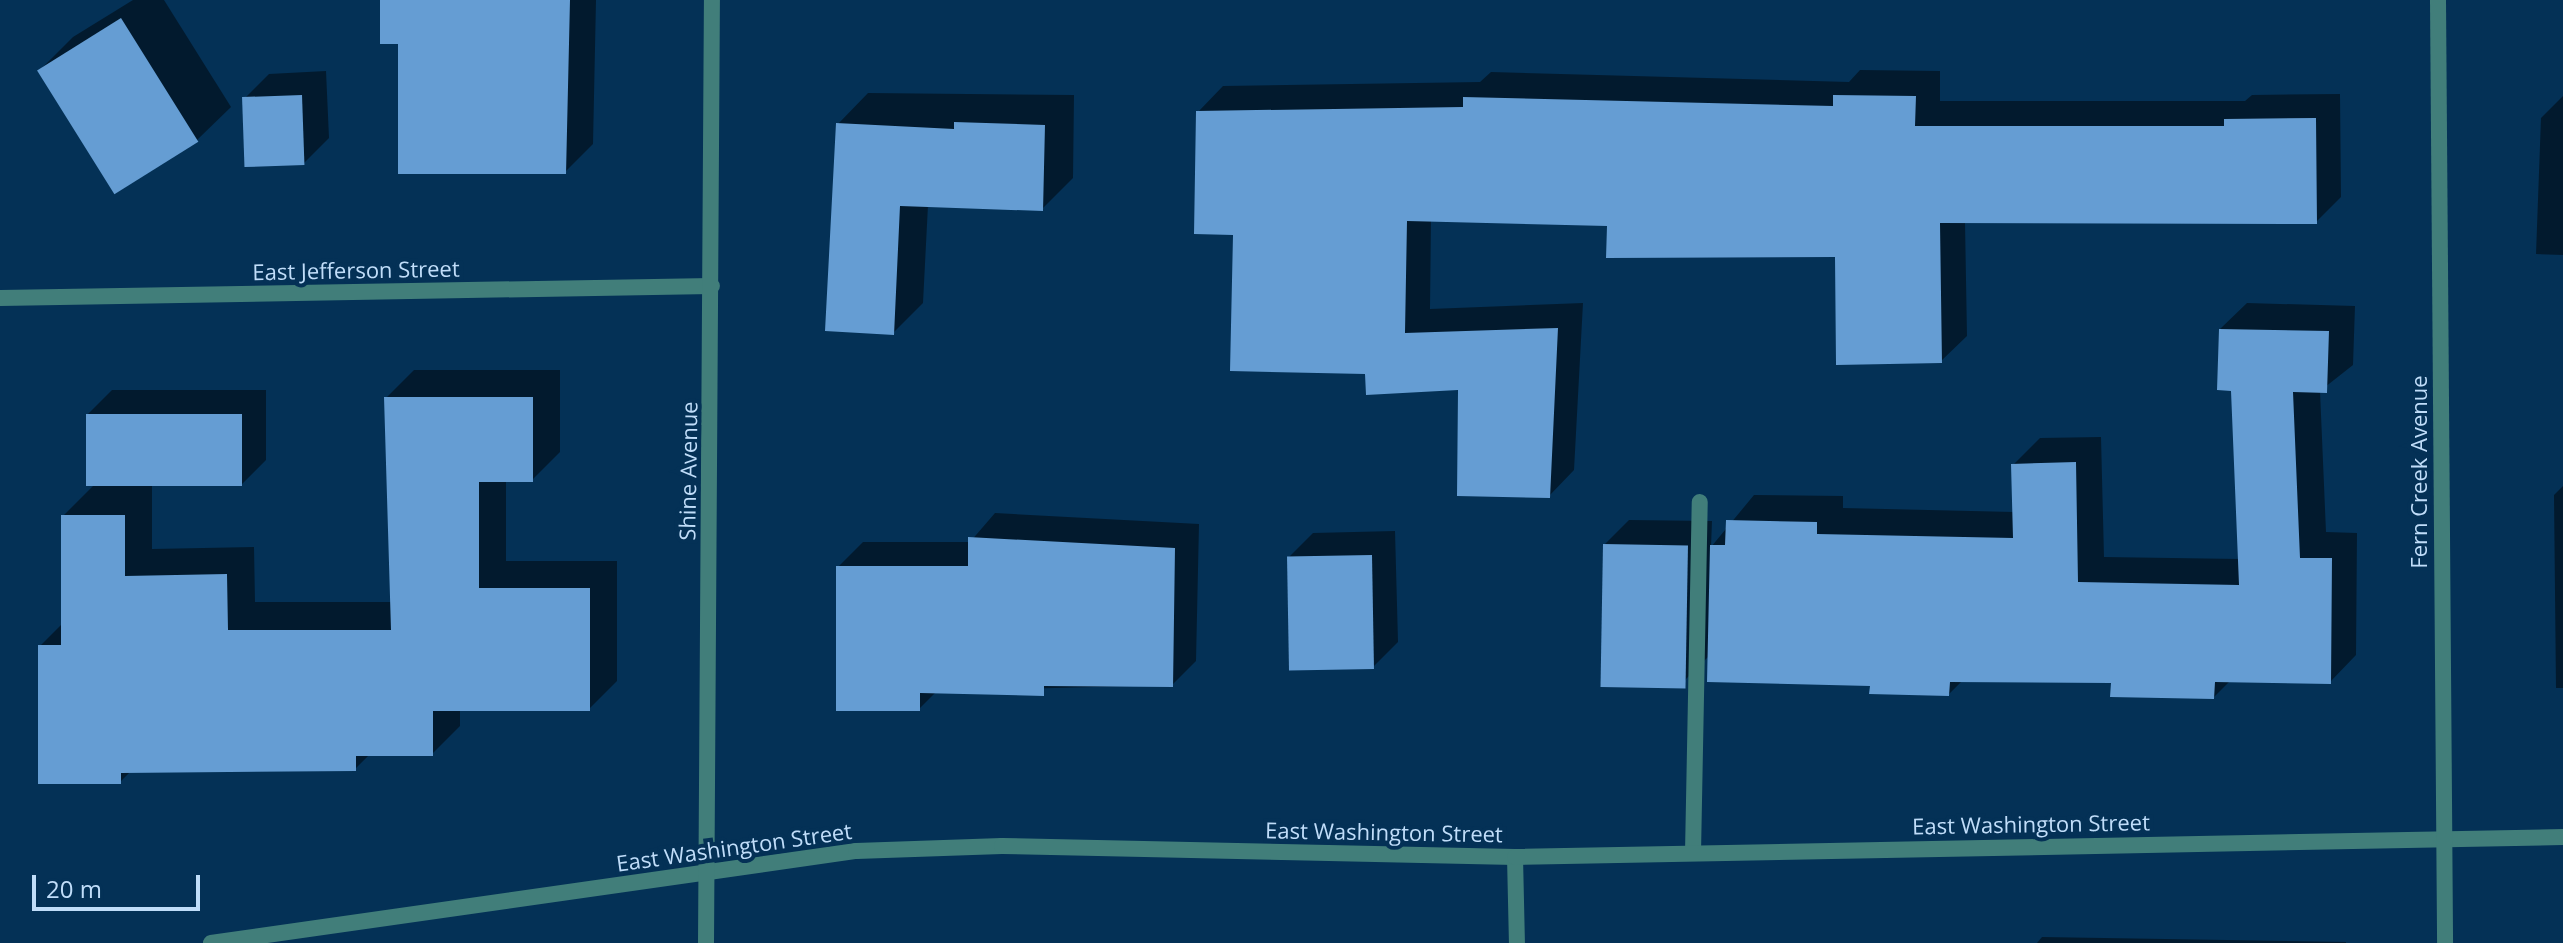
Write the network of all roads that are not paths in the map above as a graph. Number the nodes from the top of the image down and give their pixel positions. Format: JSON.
{"nodes":[{"id":1,"x":712,"y":0,"type":"edge"},
{"id":2,"x":2438,"y":0,"type":"edge"},
{"id":3,"x":712,"y":286,"type":"junction"},
{"id":4,"x":0,"y":298,"type":"edge"},
{"id":5,"x":1700,"y":502,"type":"dead end"},
{"id":6,"x":2445,"y":837,"type":"junction"},
{"id":7,"x":2563,"y":837,"type":"edge"},
{"id":8,"x":1693,"y":853,"type":"junction"},
{"id":9,"x":1515,"y":857,"type":"junction"},
{"id":10,"x":704,"y":873,"type":"junction"},
{"id":11,"x":211,"y":943,"type":"edge"},
{"id":12,"x":706,"y":943,"type":"edge"},
{"id":13,"x":1517,"y":943,"type":"edge"},
{"id":14,"x":2445,"y":943,"type":"edge"}],
"edges":[{"from":1,"to":3,"type":"street","name":"Shine Avenue"},
{"from":2,"to":6,"type":"street","name":"Fern Creek Avenue"},
{"from":3,"to":4,"type":"street","name":"East Jefferson Street"},
{"from":3,"to":10,"type":"street","name":"Shine Avenue"},
{"from":5,"to":8,"type":"street"},
{"from":6,"to":7,"type":"street","name":"East Washington Street"},
{"from":6,"to":8,"type":"street","name":"East Washington Street"},
{"from":6,"to":14,"type":"street","name":"Fern Creek Avenue"},
{"from":8,"to":9,"type":"street","name":"East Washington Street"},
{"from":9,"to":10,"type":"street","name":"East Washington Street"},
{"from":9,"to":13,"type":"street"},
{"from":10,"to":11,"type":"street","name":"East Washington Street"},
{"from":10,"to":12,"type":"street","name":"Shine Avenue"}]}
